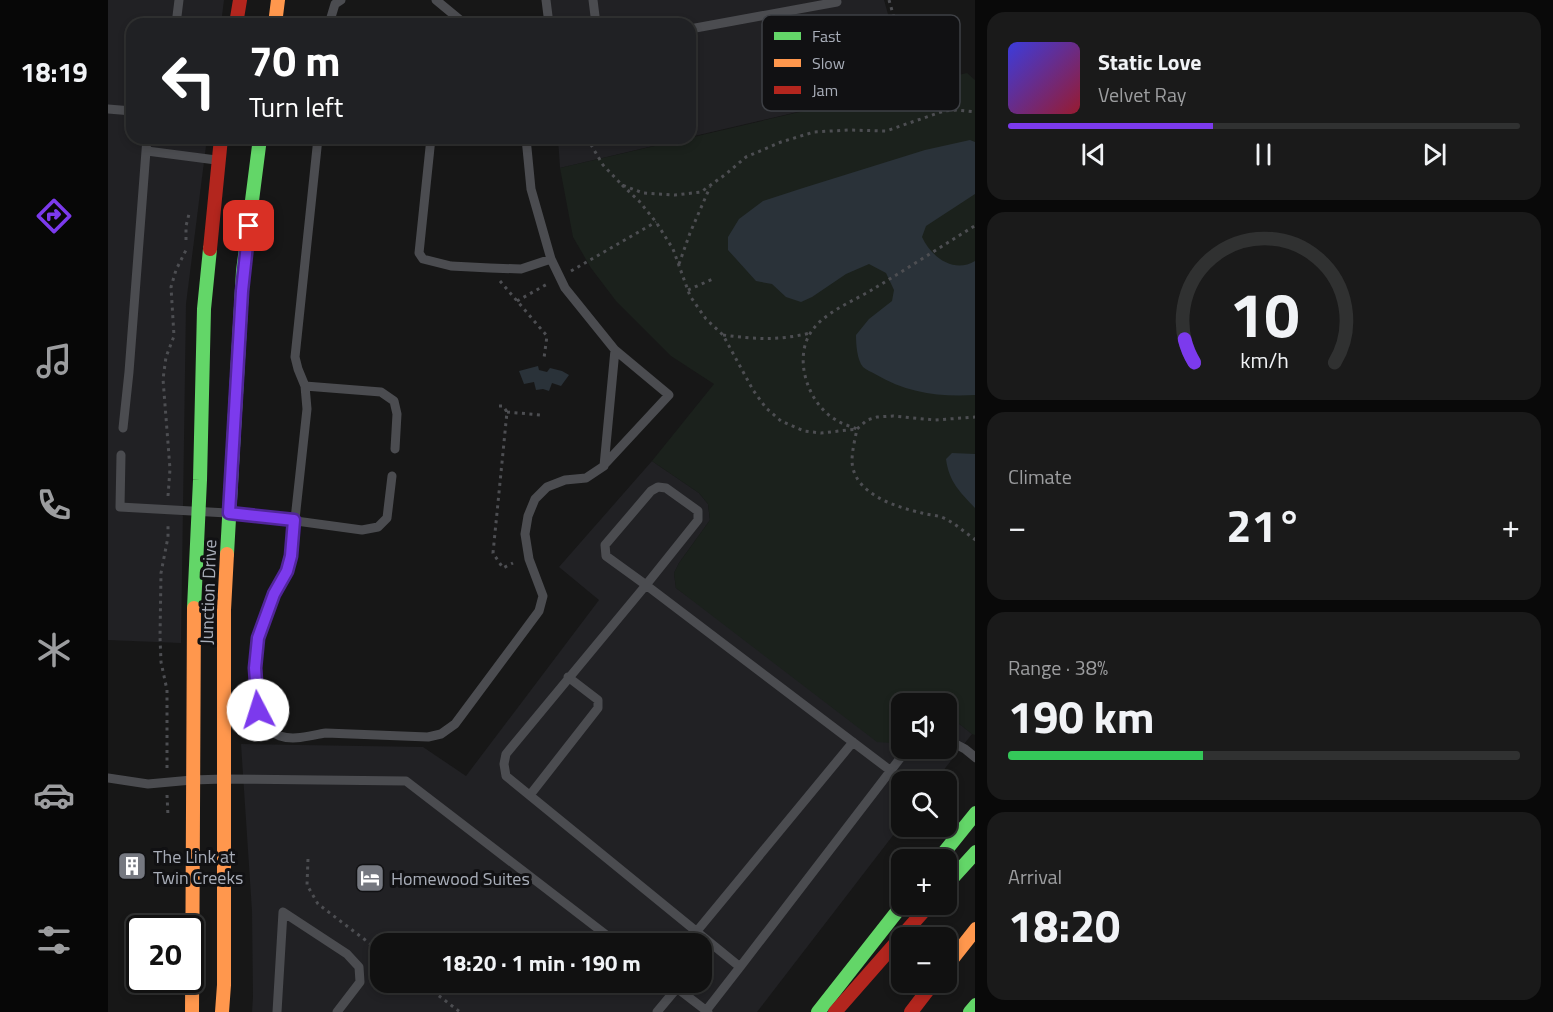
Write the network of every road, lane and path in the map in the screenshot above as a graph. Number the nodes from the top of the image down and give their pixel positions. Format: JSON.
{"nodes":[{"id":1,"x":179,"y":0,"type":"edge"},
{"id":2,"x":240,"y":0,"type":"edge"},
{"id":3,"x":278,"y":0,"type":"edge"},
{"id":4,"x":341,"y":0,"type":"edge"},
{"id":5,"x":435,"y":0,"type":"edge"},
{"id":6,"x":546,"y":0,"type":"edge"},
{"id":7,"x":594,"y":0,"type":"edge"},
{"id":8,"x":836,"y":0,"type":"edge"},
{"id":9,"x":889,"y":0,"type":"edge"},
{"id":10,"x":793,"y":5,"type":"edge"},
{"id":11,"x":893,"y":15,"type":"edge"},
{"id":12,"x":177,"y":18,"type":"edge"},
{"id":13,"x":237,"y":18,"type":"edge"},
{"id":14,"x":276,"y":18,"type":"edge"},
{"id":15,"x":331,"y":18,"type":"edge"},
{"id":16,"x":455,"y":18,"type":"edge"},
{"id":17,"x":548,"y":18,"type":"edge"},
{"id":18,"x":596,"y":18,"type":"edge"},
{"id":19,"x":696,"y":28,"type":"edge"},
{"id":20,"x":108,"y":109,"type":"edge"},
{"id":21,"x":126,"y":110,"type":"edge"},
{"id":22,"x":960,"y":110,"type":"edge"},
{"id":23,"x":944,"y":111,"type":"edge"},
{"id":24,"x":975,"y":112,"type":"edge"},
{"id":25,"x":147,"y":144,"type":"edge"},
{"id":26,"x":220,"y":144,"type":"edge"},
{"id":27,"x":259,"y":144,"type":"edge"},
{"id":28,"x":317,"y":144,"type":"edge"},
{"id":29,"x":430,"y":144,"type":"edge"},
{"id":30,"x":527,"y":144,"type":"edge"},
{"id":31,"x":591,"y":144,"type":"edge"},
{"id":32,"x":147,"y":152,"type":"junction"},
{"id":33,"x":218,"y":160,"type":"junction"},
{"id":34,"x":622,"y":185,"type":"junction"},
{"id":35,"x":711,"y":185,"type":"junction"},
{"id":36,"x":656,"y":222,"type":"junction"},
{"id":37,"x":975,"y":225,"type":"edge"},
{"id":38,"x":550,"y":259,"type":"junction"},
{"id":39,"x":679,"y":264,"type":"junction"},
{"id":40,"x":489,"y":268,"type":"junction"},
{"id":41,"x":176,"y":270,"type":"dead end"},
{"id":42,"x":560,"y":278,"type":"junction"},
{"id":43,"x":713,"y":279,"type":"dead end"},
{"id":44,"x":688,"y":290,"type":"junction"},
{"id":45,"x":517,"y":301,"type":"junction"},
{"id":46,"x":810,"y":333,"type":"junction"},
{"id":47,"x":723,"y":335,"type":"junction"},
{"id":48,"x":615,"y":350,"type":"junction"},
{"id":49,"x":544,"y":358,"type":"dead end"},
{"id":50,"x":305,"y":386,"type":"junction"},
{"id":51,"x":500,"y":406,"type":"dead end"},
{"id":52,"x":507,"y":412,"type":"junction"},
{"id":53,"x":541,"y":415,"type":"dead end"},
{"id":54,"x":975,"y":417,"type":"edge"},
{"id":55,"x":123,"y":428,"type":"dead end"},
{"id":56,"x":857,"y":429,"type":"junction"},
{"id":57,"x":395,"y":449,"type":"dead end"},
{"id":58,"x":121,"y":455,"type":"dead end"},
{"id":59,"x":604,"y":466,"type":"junction"},
{"id":60,"x":392,"y":476,"type":"dead end"},
{"id":61,"x":168,"y":510,"type":"junction"},
{"id":62,"x":199,"y":512,"type":"junction"},
{"id":63,"x":229,"y":513,"type":"junction"},
{"id":64,"x":294,"y":520,"type":"junction"},
{"id":65,"x":975,"y":540,"type":"edge"},
{"id":66,"x":513,"y":563,"type":"dead end"},
{"id":67,"x":646,"y":585,"type":"junction"},
{"id":68,"x":568,"y":677,"type":"junction"},
{"id":69,"x":854,"y":742,"type":"junction"},
{"id":70,"x":957,"y":745,"type":"edge"},
{"id":71,"x":975,"y":758,"type":"edge"},
{"id":72,"x":900,"y":759,"type":"edge"},
{"id":73,"x":891,"y":771,"type":"junction"},
{"id":74,"x":108,"y":778,"type":"edge"},
{"id":75,"x":224,"y":779,"type":"junction"},
{"id":76,"x":192,"y":780,"type":"junction"},
{"id":77,"x":167,"y":783,"type":"junction"},
{"id":78,"x":530,"y":795,"type":"junction"},
{"id":79,"x":975,"y":813,"type":"edge"},
{"id":80,"x":168,"y":824,"type":"dead end"},
{"id":81,"x":947,"y":849,"type":"edge"},
{"id":82,"x":975,"y":852,"type":"edge"},
{"id":83,"x":308,"y":859,"type":"dead end"},
{"id":84,"x":957,"y":872,"type":"edge"},
{"id":85,"x":894,"y":915,"type":"edge"},
{"id":86,"x":920,"y":915,"type":"edge"},
{"id":87,"x":975,"y":929,"type":"edge"},
{"id":88,"x":697,"y":931,"type":"junction"},
{"id":89,"x":604,"y":933,"type":"edge"},
{"id":90,"x":370,"y":944,"type":"edge"},
{"id":91,"x":957,"y":953,"type":"edge"},
{"id":92,"x":740,"y":967,"type":"junction"},
{"id":93,"x":435,"y":993,"type":"edge"},
{"id":94,"x":668,"y":993,"type":"edge"},
{"id":95,"x":683,"y":993,"type":"edge"},
{"id":96,"x":926,"y":993,"type":"edge"},
{"id":97,"x":975,"y":1005,"type":"edge"},
{"id":98,"x":192,"y":1012,"type":"edge"},
{"id":99,"x":222,"y":1012,"type":"edge"},
{"id":100,"x":277,"y":1012,"type":"edge"},
{"id":101,"x":337,"y":1012,"type":"edge"},
{"id":102,"x":460,"y":1012,"type":"edge"},
{"id":103,"x":657,"y":1012,"type":"edge"},
{"id":104,"x":706,"y":1012,"type":"edge"},
{"id":105,"x":818,"y":1012,"type":"edge"},
{"id":106,"x":835,"y":1012,"type":"edge"},
{"id":107,"x":911,"y":1012,"type":"edge"},
{"id":108,"x":970,"y":1012,"type":"edge"}],
"edges":[{"from":1,"to":12,"type":"lane"},
{"from":2,"to":13,"type":"main road"},
{"from":3,"to":14,"type":"main road"},
{"from":4,"to":15,"type":"lane"},
{"from":5,"to":16,"type":"lane"},
{"from":6,"to":17,"type":"lane"},
{"from":7,"to":18,"type":"lane"},
{"from":8,"to":10,"type":"lane"},
{"from":9,"to":11,"type":"path"},
{"from":10,"to":19,"type":"lane"},
{"from":20,"to":21,"type":"lane"},
{"from":22,"to":24,"type":"path"},
{"from":23,"to":35,"type":"path"},
{"from":25,"to":32,"type":"lane"},
{"from":26,"to":33,"type":"main road","name":"Junction Drive"},
{"from":27,"to":63,"type":"main road","name":"Junction Drive"},
{"from":28,"to":50,"type":"lane"},
{"from":29,"to":40,"type":"lane"},
{"from":30,"to":38,"type":"lane"},
{"from":31,"to":34,"type":"path"},
{"from":32,"to":33,"type":"lane"},
{"from":32,"to":55,"type":"lane"},
{"from":33,"to":62,"type":"main road","name":"Junction Drive"},
{"from":34,"to":35,"type":"path"},
{"from":34,"to":36,"type":"path"},
{"from":35,"to":39,"type":"path"},
{"from":36,"to":39,"type":"path"},
{"from":36,"to":42,"type":"path"},
{"from":37,"to":46,"type":"path"},
{"from":38,"to":40,"type":"lane"},
{"from":38,"to":42,"type":"lane"},
{"from":39,"to":44,"type":"path"},
{"from":40,"to":45,"type":"path"},
{"from":41,"to":61,"type":"path"},
{"from":42,"to":45,"type":"path"},
{"from":42,"to":48,"type":"lane"},
{"from":43,"to":44,"type":"path"},
{"from":44,"to":47,"type":"path"},
{"from":45,"to":49,"type":"path"},
{"from":46,"to":47,"type":"path"},
{"from":46,"to":56,"type":"path"},
{"from":47,"to":56,"type":"path"},
{"from":48,"to":59,"type":"lane"},
{"from":48,"to":59,"type":"lane"},
{"from":50,"to":57,"type":"lane"},
{"from":50,"to":64,"type":"lane"},
{"from":51,"to":52,"type":"path"},
{"from":52,"to":53,"type":"path"},
{"from":52,"to":66,"type":"path"},
{"from":54,"to":56,"type":"path"},
{"from":56,"to":65,"type":"path"},
{"from":58,"to":61,"type":"lane"},
{"from":59,"to":64,"type":"lane"},
{"from":60,"to":64,"type":"lane"},
{"from":61,"to":62,"type":"lane"},
{"from":61,"to":77,"type":"path"},
{"from":62,"to":63,"type":"lane"},
{"from":62,"to":76,"type":"main road","name":"Junction Drive"},
{"from":63,"to":64,"type":"lane"},
{"from":63,"to":75,"type":"main road","name":"Junction Drive"},
{"from":67,"to":67,"type":"lane"},
{"from":67,"to":68,"type":"lane"},
{"from":67,"to":69,"type":"lane"},
{"from":68,"to":78,"type":"lane"},
{"from":68,"to":78,"type":"lane"},
{"from":69,"to":73,"type":"lane"},
{"from":69,"to":88,"type":"lane"},
{"from":70,"to":71,"type":"lane"},
{"from":72,"to":73,"type":"lane"},
{"from":73,"to":92,"type":"lane"},
{"from":74,"to":77,"type":"lane"},
{"from":75,"to":76,"type":"lane"},
{"from":75,"to":89,"type":"lane"},
{"from":75,"to":99,"type":"main road","name":"Junction Drive"},
{"from":76,"to":77,"type":"lane"},
{"from":76,"to":98,"type":"main road","name":"Junction Drive"},
{"from":77,"to":80,"type":"path"},
{"from":78,"to":88,"type":"lane"},
{"from":79,"to":81,"type":"main road"},
{"from":82,"to":84,"type":"main road"},
{"from":83,"to":90,"type":"path"},
{"from":85,"to":105,"type":"main road"},
{"from":86,"to":106,"type":"main road"},
{"from":87,"to":91,"type":"main road"},
{"from":88,"to":92,"type":"lane"},
{"from":92,"to":104,"type":"lane"},
{"from":93,"to":102,"type":"path"},
{"from":94,"to":103,"type":"lane"},
{"from":95,"to":104,"type":"lane"},
{"from":96,"to":107,"type":"main road"},
{"from":97,"to":108,"type":"main road"},
{"from":100,"to":101,"type":"lane"}]}
